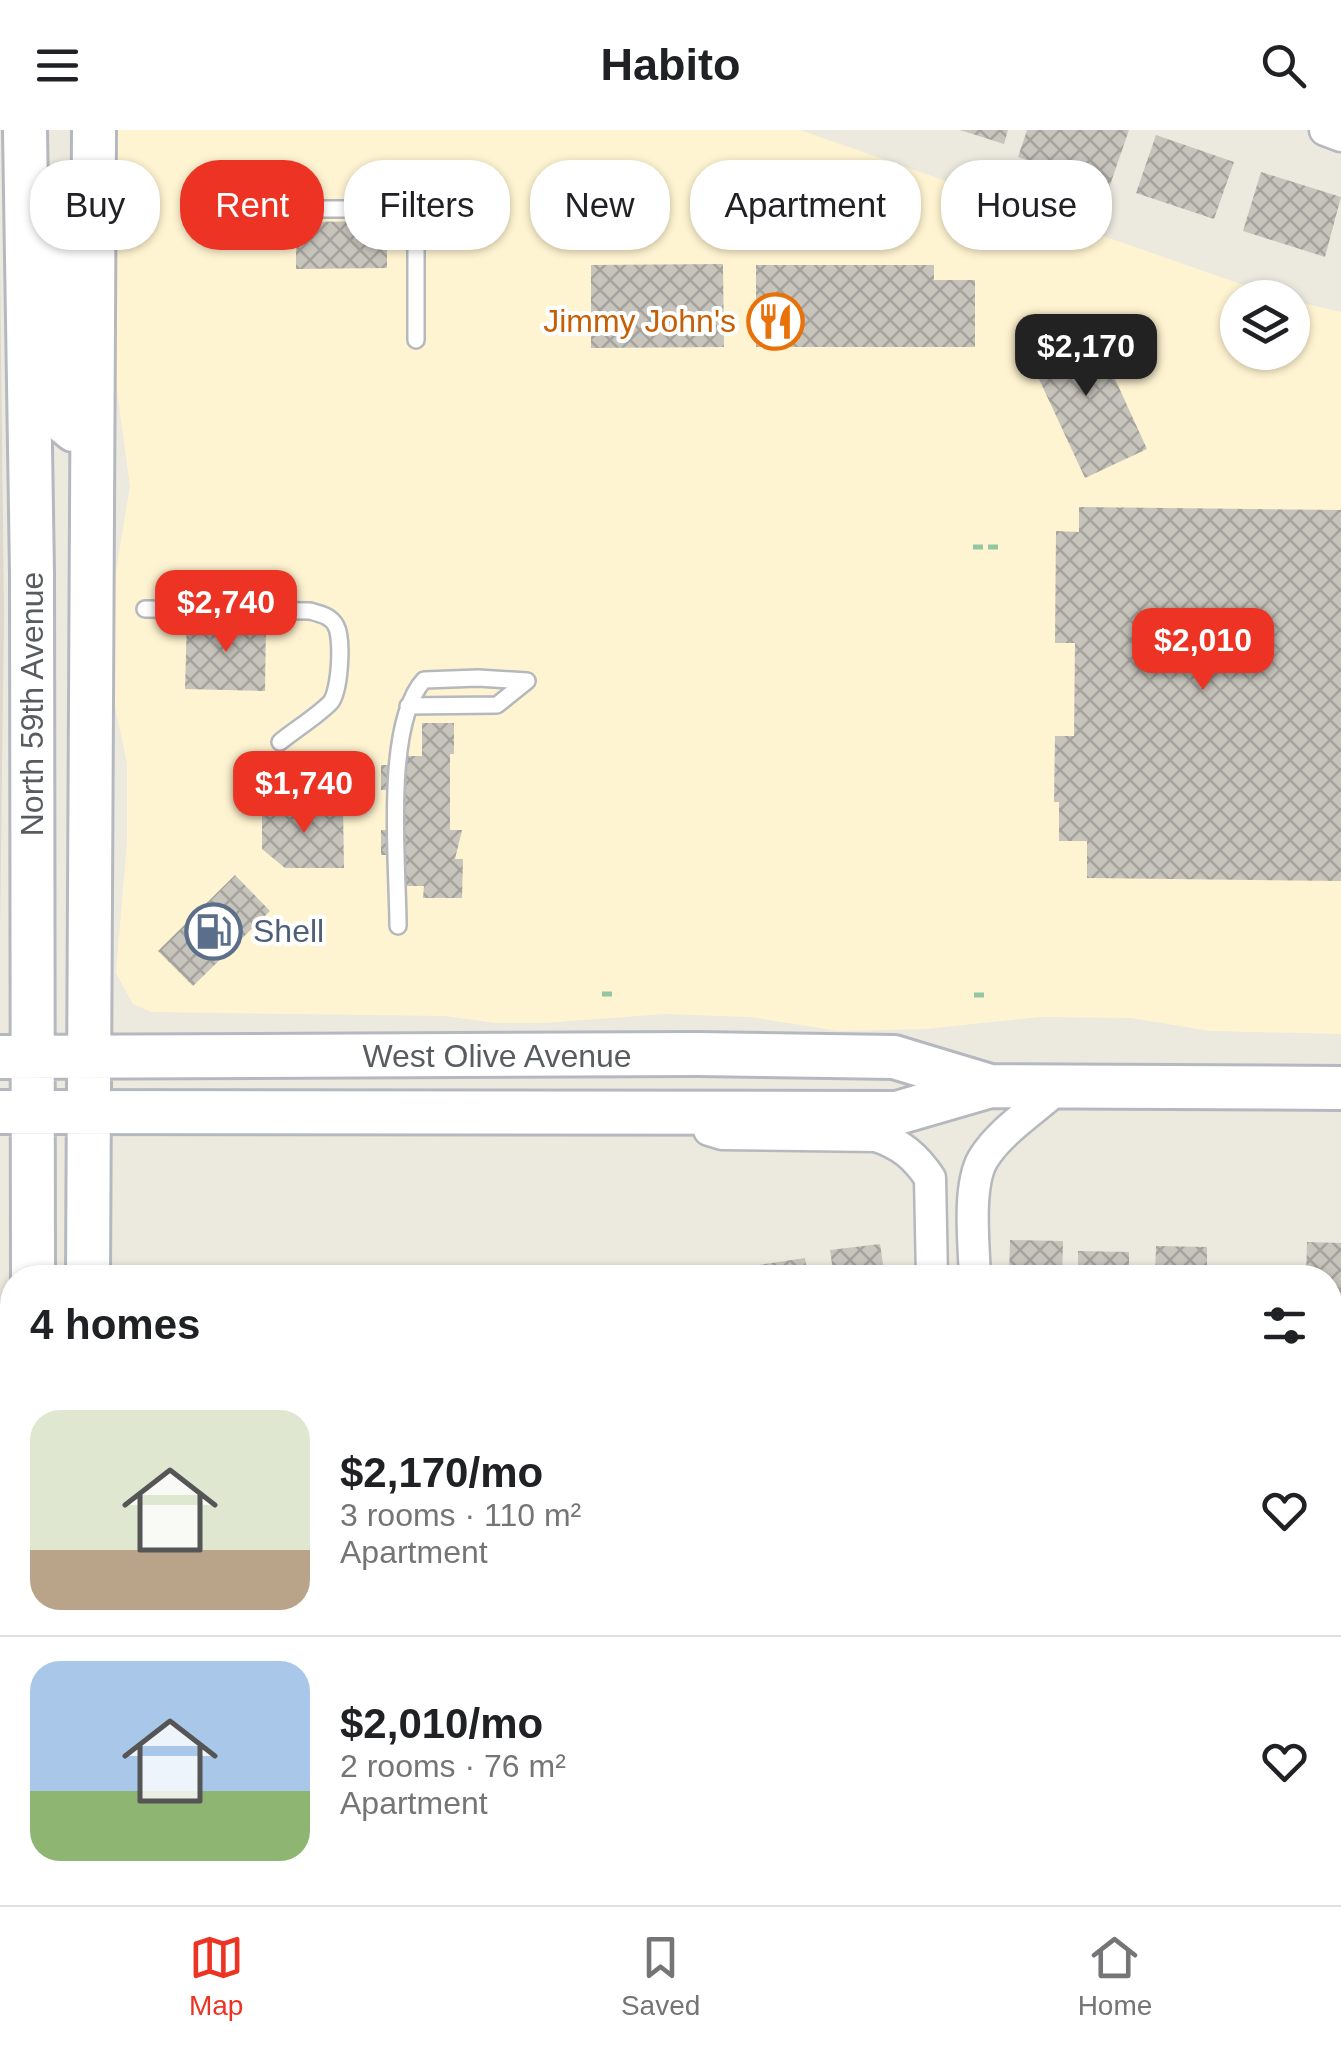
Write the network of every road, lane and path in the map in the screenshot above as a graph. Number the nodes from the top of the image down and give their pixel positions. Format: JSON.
{"nodes":[{"id":1,"x":25,"y":130,"type":"edge"},
{"id":2,"x":94,"y":130,"type":"edge"},
{"id":3,"x":1325,"y":130,"type":"edge"},
{"id":4,"x":1341,"y":136,"type":"edge"},
{"id":5,"x":27,"y":184,"type":"junction"},
{"id":6,"x":324,"y":209,"type":"edge"},
{"id":7,"x":416,"y":340,"type":"dead end"},
{"id":8,"x":92,"y":432,"type":"junction"},
{"id":9,"x":1000,"y":546,"type":"dead end"},
{"id":10,"x":973,"y":547,"type":"dead end"},
{"id":11,"x":144,"y":609,"type":"dead end"},
{"id":12,"x":408,"y":706,"type":"junction"},
{"id":13,"x":280,"y":742,"type":"dead end"},
{"id":14,"x":398,"y":926,"type":"dead end"},
{"id":15,"x":602,"y":994,"type":"dead end"},
{"id":16,"x":612,"y":994,"type":"dead end"},
{"id":17,"x":974,"y":995,"type":"dead end"},
{"id":18,"x":987,"y":995,"type":"dead end"},
{"id":19,"x":88,"y":1056,"type":"junction"},
{"id":20,"x":16,"y":1057,"type":"edge"},
{"id":21,"x":990,"y":1086,"type":"junction"},
{"id":22,"x":1058,"y":1088,"type":"junction"},
{"id":23,"x":1341,"y":1088,"type":"edge"},
{"id":24,"x":16,"y":1112,"type":"edge"},
{"id":25,"x":88,"y":1112,"type":"junction"},
{"id":26,"x":646,"y":1114,"type":"junction"},
{"id":27,"x":32,"y":1265,"type":"edge"},
{"id":28,"x":88,"y":1265,"type":"edge"},
{"id":29,"x":932,"y":1265,"type":"edge"},
{"id":30,"x":974,"y":1265,"type":"edge"}],
"edges":[{"from":1,"to":5,"type":"main road","name":"North 59th Avenue"},
{"from":2,"to":8,"type":"main road","name":"North 59th Avenue"},
{"from":3,"to":4,"type":"street"},
{"from":5,"to":8,"type":"main road"},
{"from":5,"to":20,"type":"main road","name":"North 59th Avenue"},
{"from":6,"to":7,"type":"lane"},
{"from":8,"to":19,"type":"main road","name":"North 59th Avenue"},
{"from":9,"to":10,"type":"path"},
{"from":11,"to":13,"type":"lane"},
{"from":12,"to":12,"type":"lane"},
{"from":12,"to":14,"type":"lane"},
{"from":15,"to":16,"type":"path"},
{"from":17,"to":18,"type":"path"},
{"from":19,"to":20,"type":"main road","name":"West Olive Avenue"},
{"from":19,"to":21,"type":"main road","name":"West Olive Avenue"},
{"from":19,"to":25,"type":"main road","name":"North 59th Avenue"},
{"from":20,"to":24,"type":"main road","name":"North 59th Avenue"},
{"from":21,"to":22,"type":"main road","name":"West Olive Avenue"},
{"from":21,"to":26,"type":"main road","name":"West Olive Avenue"},
{"from":22,"to":23,"type":"main road","name":"West Olive Avenue"},
{"from":22,"to":30,"type":"street"},
{"from":24,"to":25,"type":"main road","name":"West Olive Avenue"},
{"from":24,"to":27,"type":"main road","name":"North 59th Avenue"},
{"from":25,"to":26,"type":"main road","name":"West Olive Avenue"},
{"from":25,"to":28,"type":"main road","name":"North 59th Avenue"},
{"from":26,"to":29,"type":"street"}]}
